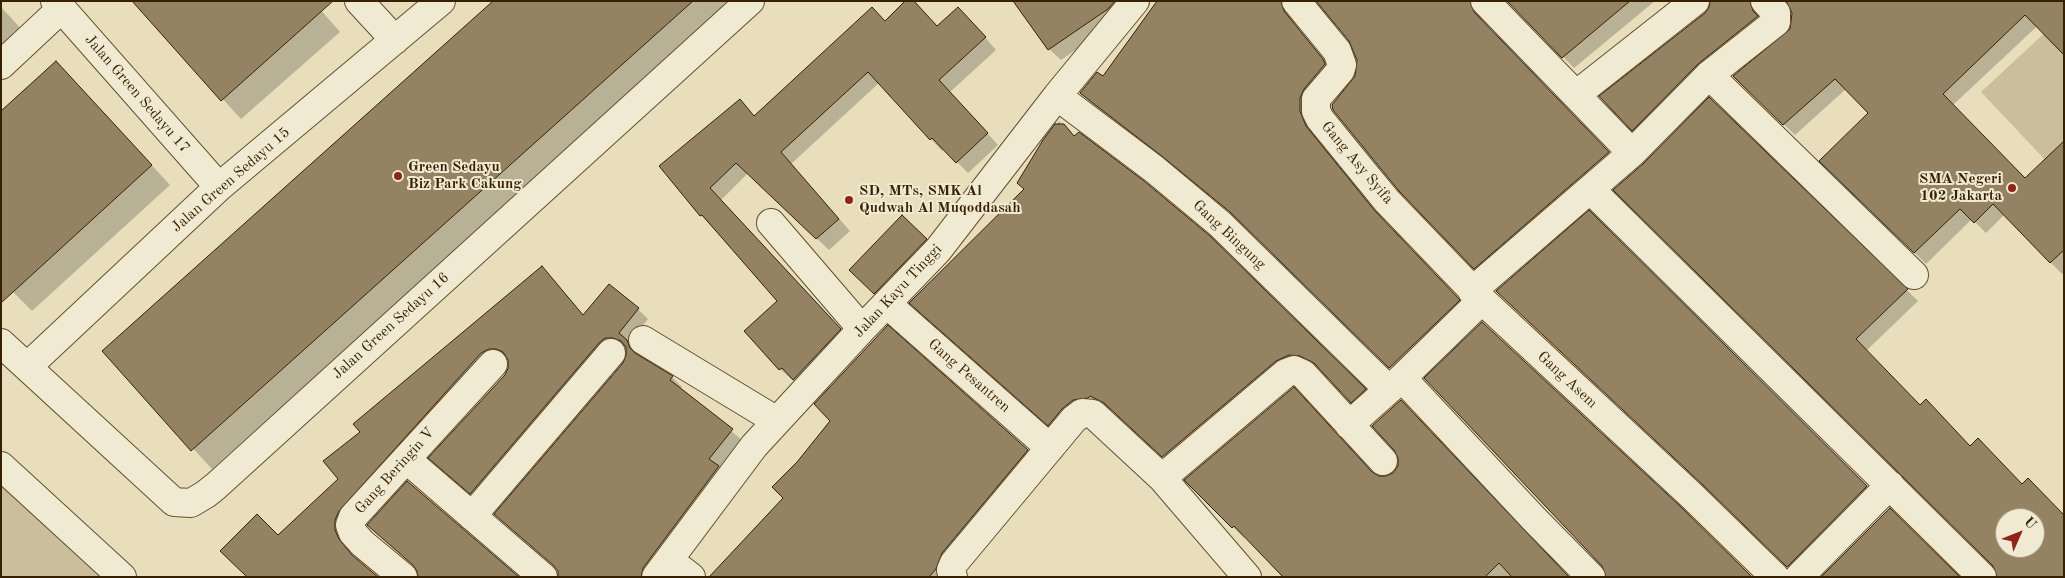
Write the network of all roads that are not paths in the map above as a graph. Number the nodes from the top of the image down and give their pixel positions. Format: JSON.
{"nodes":[{"id":1,"x":359,"y":1,"type":"edge"},
{"id":2,"x":441,"y":1,"type":"edge"},
{"id":3,"x":750,"y":1,"type":"edge"},
{"id":4,"x":1135,"y":1,"type":"edge"},
{"id":5,"x":1296,"y":1,"type":"edge"},
{"id":6,"x":1485,"y":1,"type":"edge"},
{"id":7,"x":1695,"y":1,"type":"edge"},
{"id":8,"x":1765,"y":1,"type":"edge"},
{"id":9,"x":58,"y":5,"type":"edge"},
{"id":10,"x":395,"y":40,"type":"junction"},
{"id":11,"x":1,"y":65,"type":"edge"},
{"id":12,"x":1709,"y":75,"type":"junction"},
{"id":13,"x":1577,"y":94,"type":"junction"},
{"id":14,"x":1057,"y":96,"type":"junction"},
{"id":15,"x":1632,"y":153,"type":"junction"},
{"id":16,"x":219,"y":187,"type":"junction"},
{"id":17,"x":1591,"y":190,"type":"junction"},
{"id":18,"x":771,"y":223,"type":"dead end"},
{"id":19,"x":1914,"y":275,"type":"dead end"},
{"id":20,"x":1477,"y":296,"type":"junction"},
{"id":21,"x":887,"y":304,"type":"junction"},
{"id":22,"x":862,"y":329,"type":"junction"},
{"id":23,"x":643,"y":340,"type":"dead end"},
{"id":24,"x":1,"y":343,"type":"edge"},
{"id":25,"x":611,"y":353,"type":"dead end"},
{"id":26,"x":493,"y":364,"type":"dead end"},
{"id":27,"x":28,"y":367,"type":"junction"},
{"id":28,"x":1395,"y":384,"type":"junction"},
{"id":29,"x":777,"y":421,"type":"junction"},
{"id":30,"x":1349,"y":425,"type":"junction"},
{"id":31,"x":1050,"y":448,"type":"junction"},
{"id":32,"x":406,"y":459,"type":"junction"},
{"id":33,"x":1383,"y":461,"type":"dead end"},
{"id":34,"x":1,"y":466,"type":"edge"},
{"id":35,"x":1162,"y":478,"type":"junction"},
{"id":36,"x":1890,"y":486,"type":"junction"},
{"id":37,"x":472,"y":516,"type":"junction"},
{"id":38,"x":662,"y":568,"type":"edge"},
{"id":39,"x":122,"y":577,"type":"edge"},
{"id":40,"x":403,"y":577,"type":"edge"},
{"id":41,"x":543,"y":577,"type":"edge"},
{"id":42,"x":691,"y":577,"type":"edge"},
{"id":43,"x":953,"y":577,"type":"edge"},
{"id":44,"x":1247,"y":577,"type":"edge"},
{"id":45,"x":1591,"y":577,"type":"edge"},
{"id":46,"x":1775,"y":577,"type":"edge"},
{"id":47,"x":1799,"y":577,"type":"edge"},
{"id":48,"x":1982,"y":577,"type":"edge"}],
"edges":[{"from":1,"to":10,"type":"street"},
{"from":2,"to":10,"type":"street","name":"Jalan Green Sedayu 15"},
{"from":3,"to":27,"type":"street","name":"Jalan Green Sedayu 16"},
{"from":4,"to":14,"type":"street","name":"Jalan Kayu Tinggi"},
{"from":5,"to":20,"type":"street","name":"Gang Asy Syifa"},
{"from":6,"to":13,"type":"street"},
{"from":7,"to":13,"type":"street"},
{"from":8,"to":12,"type":"street"},
{"from":9,"to":11,"type":"street"},
{"from":9,"to":16,"type":"street","name":"Jalan Green Sedayu 17"},
{"from":10,"to":16,"type":"street","name":"Jalan Green Sedayu 15"},
{"from":12,"to":15,"type":"street"},
{"from":12,"to":19,"type":"street"},
{"from":13,"to":15,"type":"street"},
{"from":14,"to":21,"type":"street","name":"Jalan Kayu Tinggi"},
{"from":14,"to":28,"type":"street","name":"Gang Bingung"},
{"from":15,"to":17,"type":"street"},
{"from":16,"to":27,"type":"street","name":"Jalan Green Sedayu 15"},
{"from":17,"to":20,"type":"street"},
{"from":17,"to":36,"type":"street"},
{"from":18,"to":22,"type":"street"},
{"from":20,"to":28,"type":"street"},
{"from":20,"to":46,"type":"street","name":"Gang Asem"},
{"from":21,"to":22,"type":"street","name":"Jalan Kayu Tinggi"},
{"from":21,"to":31,"type":"street","name":"Gang Pesantren"},
{"from":22,"to":29,"type":"street","name":"Jalan Kayu Tinggi"},
{"from":23,"to":29,"type":"street"},
{"from":24,"to":27,"type":"street"},
{"from":25,"to":37,"type":"street"},
{"from":26,"to":32,"type":"street","name":"Gang Beringin V"},
{"from":28,"to":30,"type":"street"},
{"from":28,"to":45,"type":"street","name":"Gang Bingung"},
{"from":29,"to":38,"type":"street","name":"Jalan Kayu Tinggi"},
{"from":30,"to":33,"type":"street"},
{"from":30,"to":35,"type":"street"},
{"from":31,"to":35,"type":"street"},
{"from":31,"to":43,"type":"street"},
{"from":32,"to":37,"type":"street"},
{"from":32,"to":40,"type":"street","name":"Gang Beringin V"},
{"from":34,"to":39,"type":"street"},
{"from":35,"to":44,"type":"street"},
{"from":36,"to":47,"type":"street"},
{"from":36,"to":48,"type":"street"},
{"from":37,"to":41,"type":"street"},
{"from":38,"to":42,"type":"street"}]}
